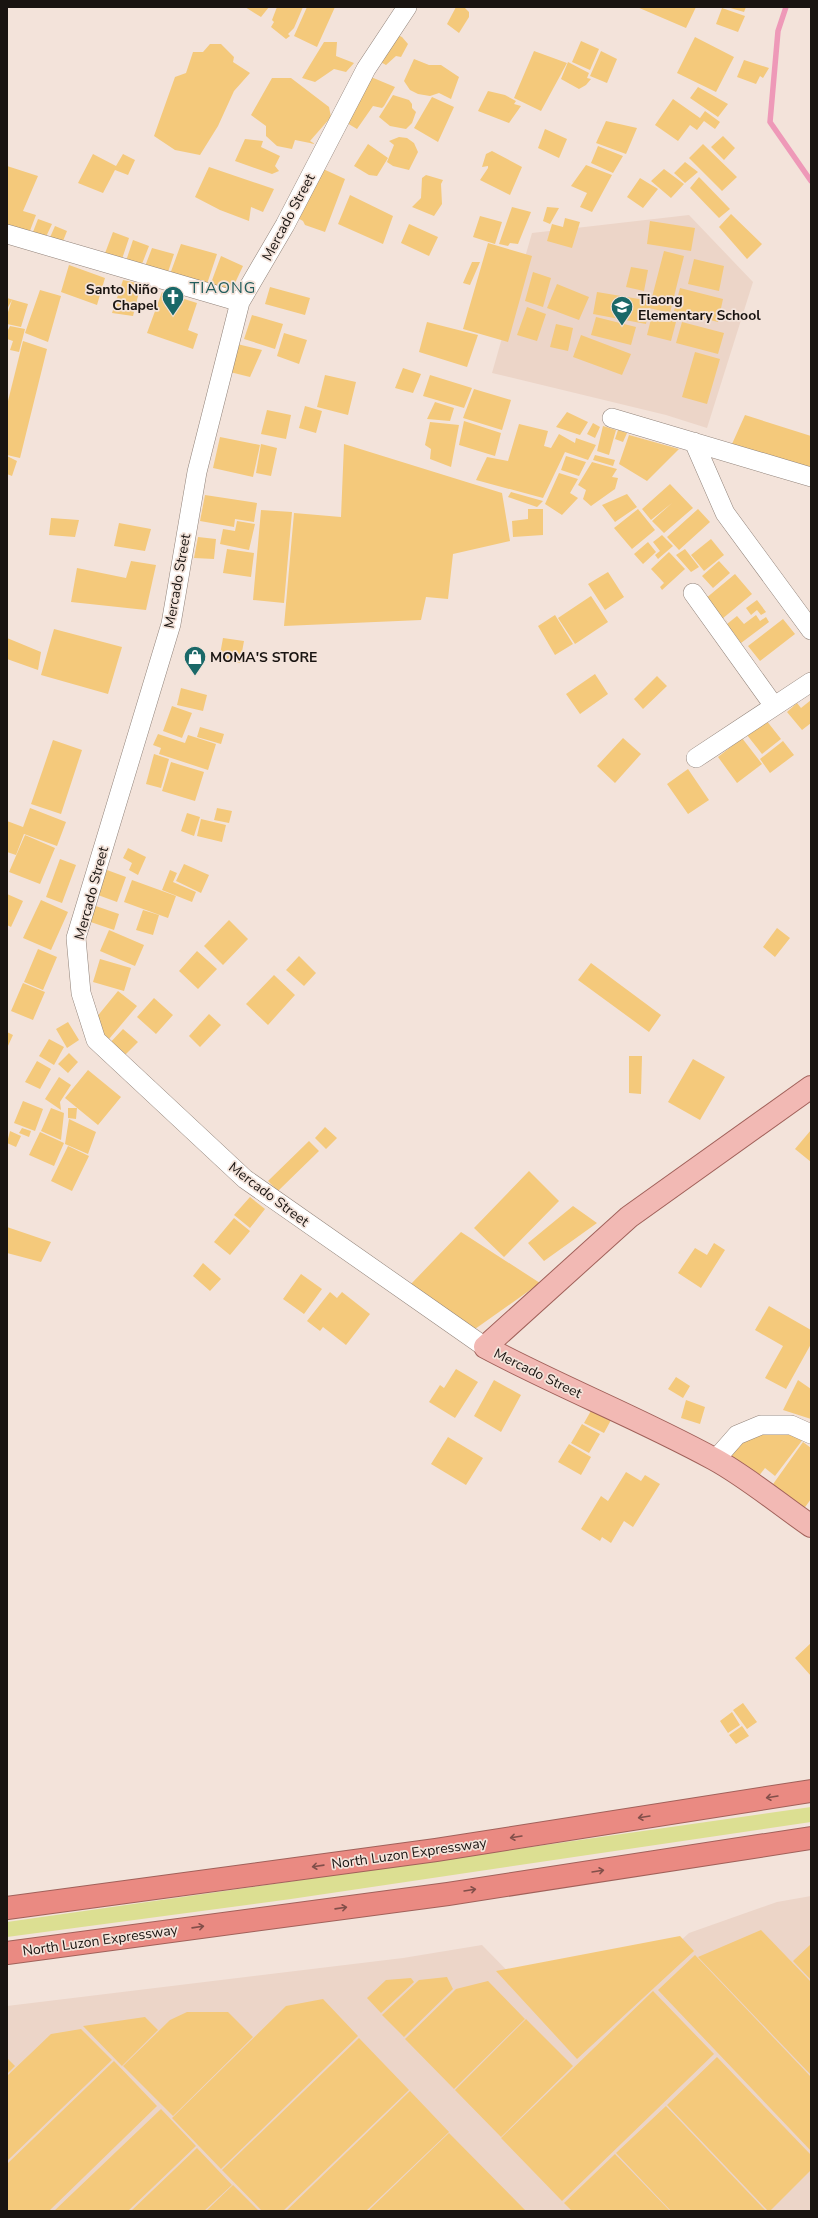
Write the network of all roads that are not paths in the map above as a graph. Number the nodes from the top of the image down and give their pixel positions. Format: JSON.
{"nodes":[{"id":1,"x":407,"y":7,"type":"edge"},
{"id":2,"x":7,"y":234,"type":"edge"},
{"id":3,"x":240,"y":302,"type":"junction"},
{"id":4,"x":612,"y":418,"type":"dead end"},
{"id":5,"x":694,"y":442,"type":"junction"},
{"id":6,"x":811,"y":477,"type":"edge"},
{"id":7,"x":693,"y":593,"type":"dead end"},
{"id":8,"x":811,"y":630,"type":"edge"},
{"id":9,"x":811,"y":682,"type":"edge"},
{"id":10,"x":774,"y":706,"type":"junction"},
{"id":11,"x":696,"y":758,"type":"dead end"},
{"id":12,"x":811,"y":1087,"type":"edge"},
{"id":13,"x":485,"y":1347,"type":"junction"},
{"id":14,"x":811,"y":1434,"type":"edge"},
{"id":15,"x":715,"y":1460,"type":"junction"},
{"id":16,"x":811,"y":1526,"type":"edge"},
{"id":17,"x":811,"y":1791,"type":"edge"},
{"id":18,"x":811,"y":1838,"type":"edge"},
{"id":19,"x":7,"y":1908,"type":"edge"},
{"id":20,"x":7,"y":1953,"type":"edge"}],
"edges":[{"from":1,"to":3,"type":"street","name":"Mercado Street"},
{"from":2,"to":3,"type":"street"},
{"from":3,"to":13,"type":"street","name":"Mercado Street"},
{"from":4,"to":5,"type":"street"},
{"from":5,"to":6,"type":"street"},
{"from":5,"to":8,"type":"street"},
{"from":7,"to":10,"type":"street"},
{"from":9,"to":10,"type":"street"},
{"from":10,"to":11,"type":"street"},
{"from":12,"to":13,"type":"main road"},
{"from":13,"to":15,"type":"main road","name":"Mercado Street"},
{"from":14,"to":15,"type":"street"},
{"from":15,"to":16,"type":"main road","name":"Mercado Street"},
{"from":17,"to":19,"type":"highway","name":"North Luzon Expressway","one_way":true},
{"from":20,"to":18,"type":"highway","name":"North Luzon Expressway","one_way":true}]}
